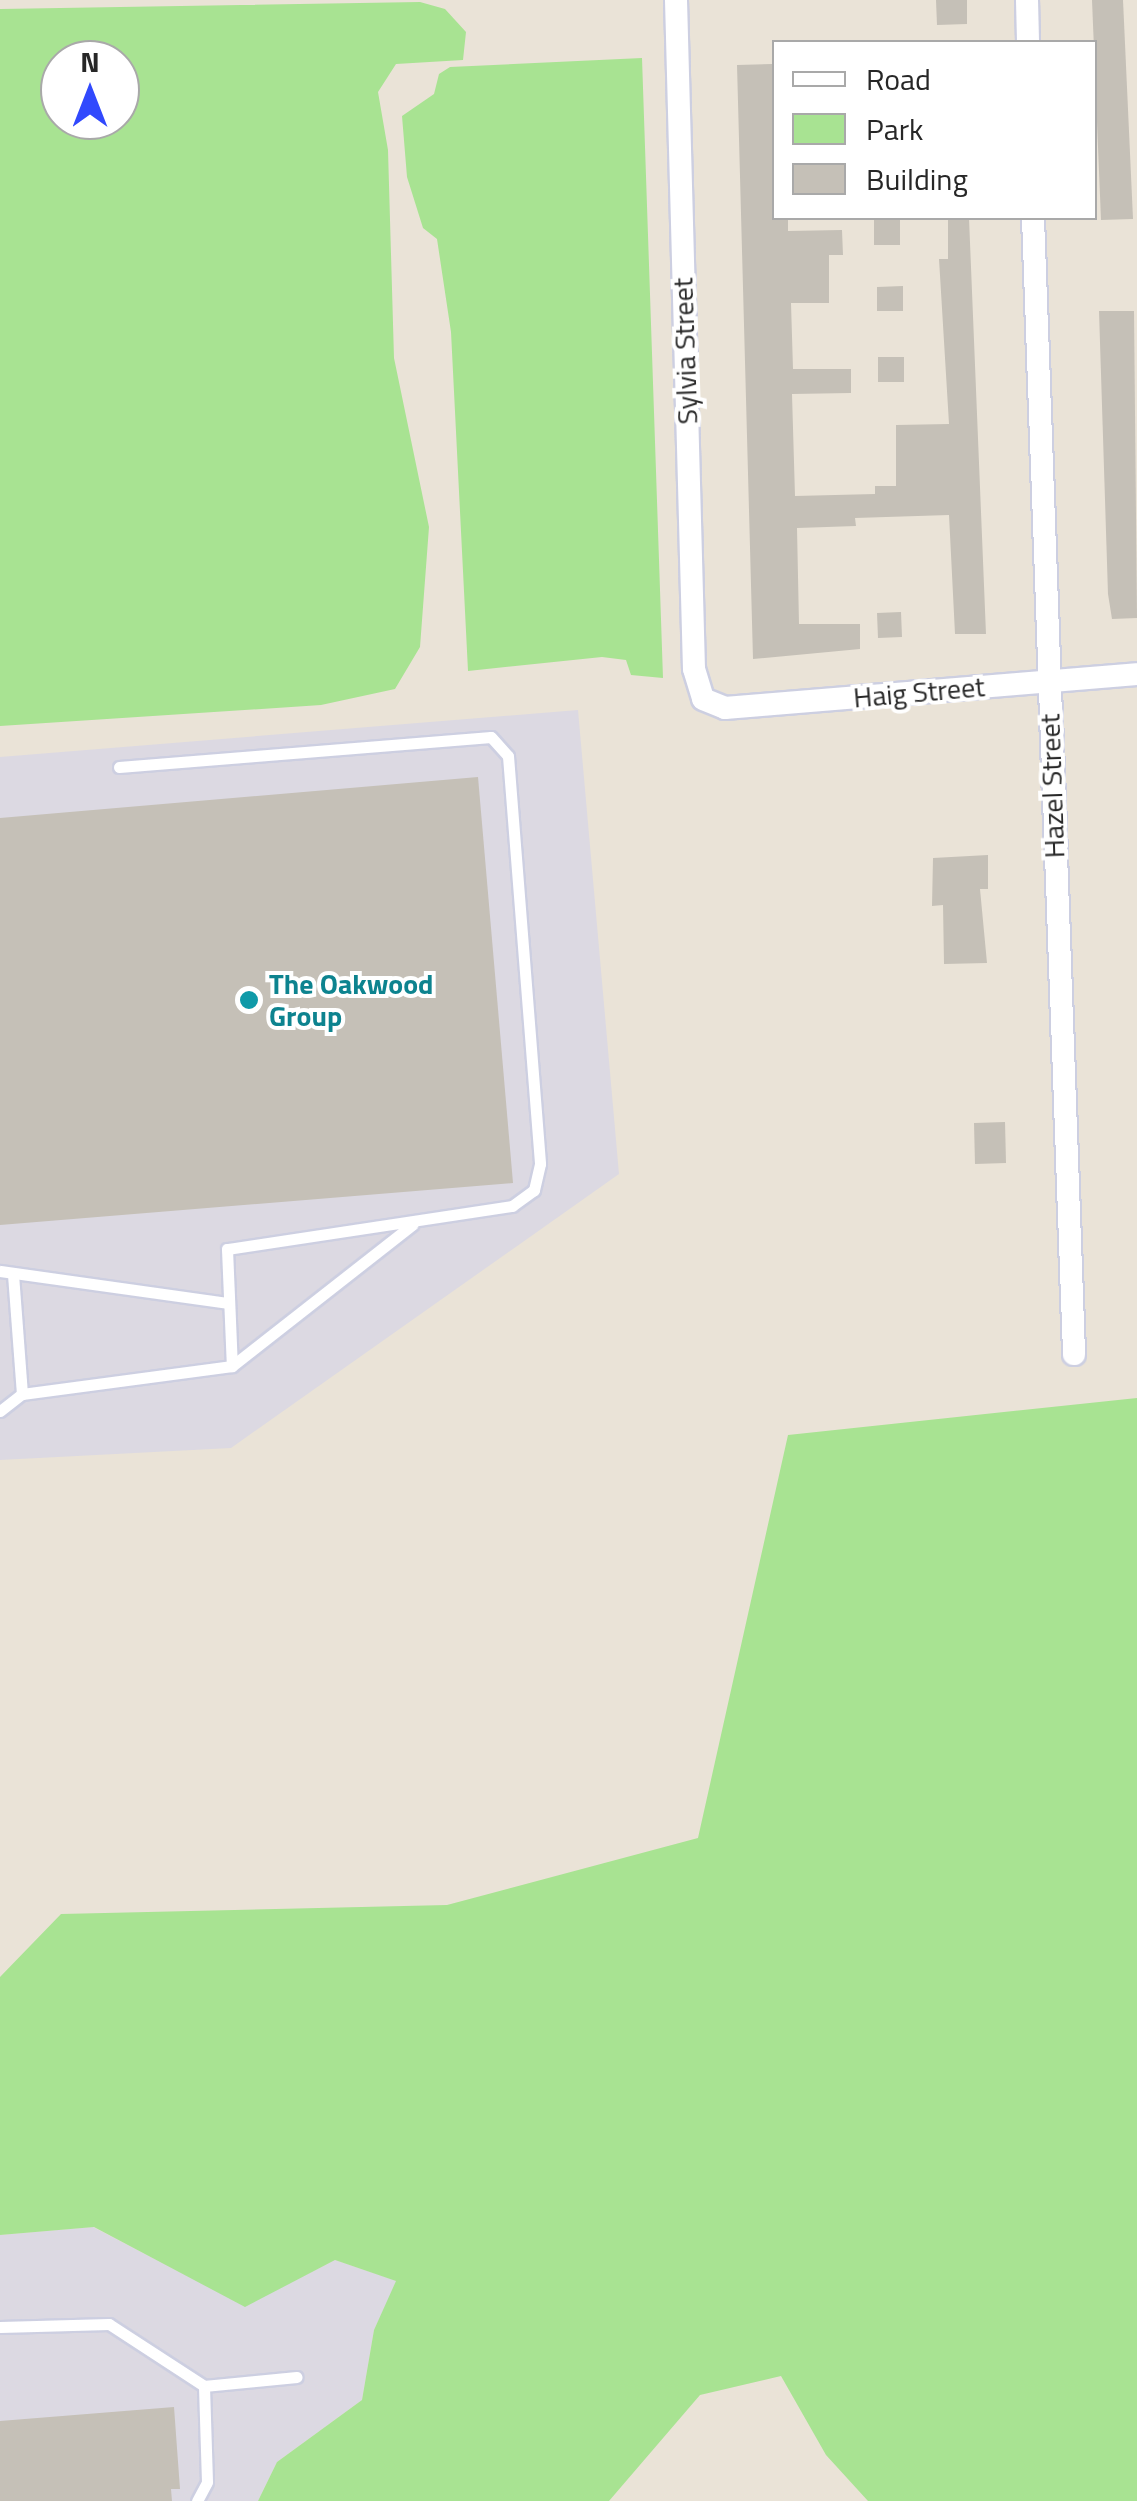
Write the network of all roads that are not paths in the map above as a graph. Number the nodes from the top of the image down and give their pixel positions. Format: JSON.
{"nodes":[{"id":1,"x":676,"y":0,"type":"edge"},
{"id":2,"x":1026,"y":0,"type":"edge"},
{"id":3,"x":1028,"y":40,"type":"edge"},
{"id":4,"x":1033,"y":220,"type":"edge"},
{"id":5,"x":1137,"y":674,"type":"edge"},
{"id":6,"x":1048,"y":682,"type":"junction"},
{"id":7,"x":703,"y":699,"type":"joint"},
{"id":8,"x":119,"y":767,"type":"dead end"},
{"id":9,"x":415,"y":1223,"type":"junction"},
{"id":10,"x":7,"y":1272,"type":"edge"},
{"id":11,"x":229,"y":1303,"type":"junction"},
{"id":12,"x":1074,"y":1354,"type":"dead end"},
{"id":13,"x":232,"y":1366,"type":"junction"},
{"id":14,"x":22,"y":1394,"type":"junction"},
{"id":15,"x":0,"y":1412,"type":"edge"},
{"id":16,"x":0,"y":2327,"type":"edge"},
{"id":17,"x":298,"y":2377,"type":"dead end"},
{"id":18,"x":204,"y":2386,"type":"junction"},
{"id":19,"x":197,"y":2501,"type":"edge"}],
"edges":[{"from":1,"to":7,"type":"street","name":"Sylvia Street"},
{"from":2,"to":3,"type":"street"},
{"from":4,"to":6,"type":"street","name":"Hazel Street"},
{"from":5,"to":6,"type":"street","name":"Haig Street"},
{"from":6,"to":7,"type":"street","name":"Haig Street"},
{"from":6,"to":12,"type":"street","name":"Hazel Street"},
{"from":8,"to":9,"type":"lane"},
{"from":9,"to":11,"type":"lane"},
{"from":9,"to":13,"type":"lane"},
{"from":10,"to":11,"type":"lane"},
{"from":10,"to":14,"type":"lane"},
{"from":11,"to":13,"type":"lane"},
{"from":13,"to":14,"type":"lane"},
{"from":14,"to":15,"type":"lane"},
{"from":16,"to":18,"type":"lane"},
{"from":17,"to":18,"type":"lane"},
{"from":18,"to":19,"type":"lane"}]}
